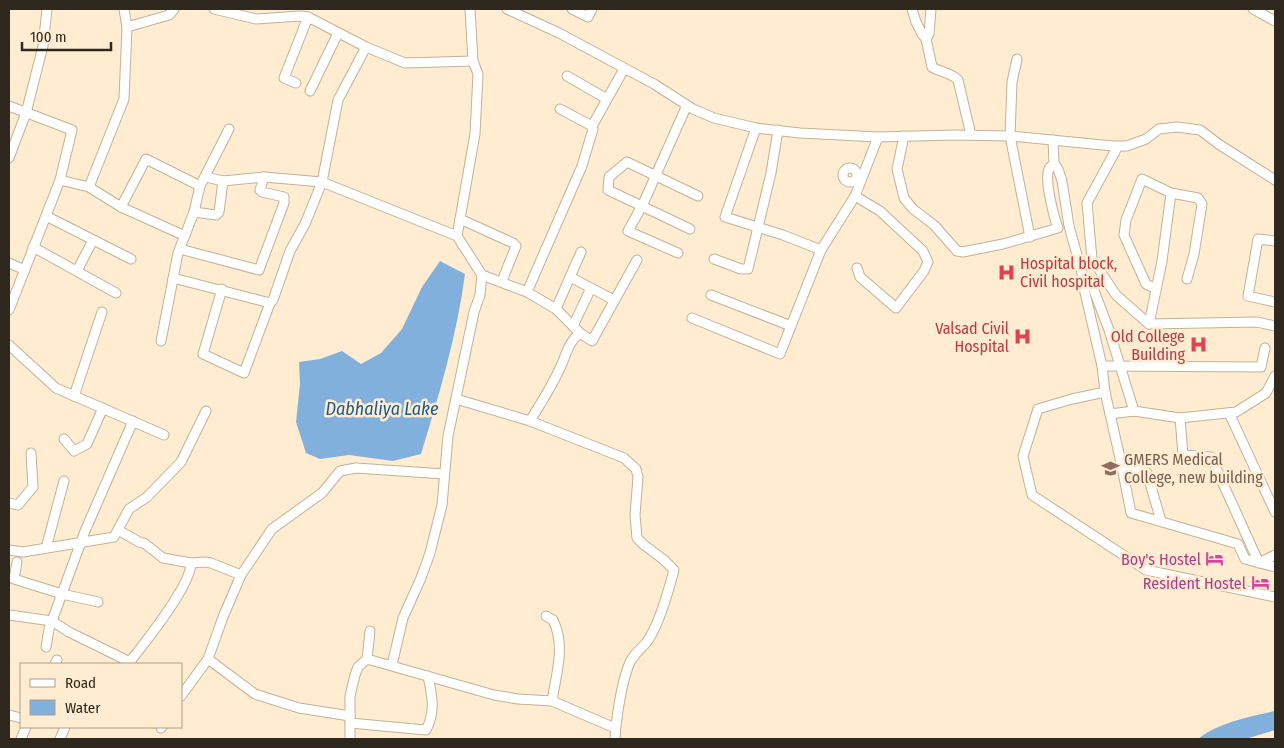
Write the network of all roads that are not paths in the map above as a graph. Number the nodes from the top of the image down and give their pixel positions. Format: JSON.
{"nodes":[{"id":1,"x":47,"y":9,"type":"edge"},
{"id":2,"x":124,"y":9,"type":"edge"},
{"id":3,"x":174,"y":9,"type":"edge"},
{"id":4,"x":214,"y":9,"type":"edge"},
{"id":5,"x":266,"y":9,"type":"edge"},
{"id":6,"x":470,"y":9,"type":"edge"},
{"id":7,"x":507,"y":9,"type":"edge"},
{"id":8,"x":572,"y":9,"type":"edge"},
{"id":9,"x":592,"y":9,"type":"edge"},
{"id":10,"x":912,"y":9,"type":"edge"},
{"id":11,"x":932,"y":9,"type":"edge"},
{"id":12,"x":1253,"y":9,"type":"edge"},
{"id":13,"x":308,"y":17,"type":"junction"},
{"id":14,"x":264,"y":18,"type":"junction"},
{"id":15,"x":1275,"y":21,"type":"edge"},
{"id":16,"x":127,"y":27,"type":"junction"},
{"id":17,"x":338,"y":33,"type":"junction"},
{"id":18,"x":926,"y":39,"type":"junction"},
{"id":19,"x":366,"y":46,"type":"junction"},
{"id":20,"x":1017,"y":60,"type":"dead end"},
{"id":21,"x":473,"y":61,"type":"junction"},
{"id":22,"x":624,"y":68,"type":"junction"},
{"id":23,"x":567,"y":76,"type":"dead end"},
{"id":24,"x":296,"y":83,"type":"dead end"},
{"id":25,"x":310,"y":91,"type":"dead end"},
{"id":26,"x":607,"y":99,"type":"junction"},
{"id":27,"x":687,"y":105,"type":"junction"},
{"id":28,"x":9,"y":106,"type":"edge"},
{"id":29,"x":560,"y":109,"type":"dead end"},
{"id":30,"x":26,"y":113,"type":"junction"},
{"id":31,"x":592,"y":126,"type":"junction"},
{"id":32,"x":756,"y":128,"type":"junction"},
{"id":33,"x":229,"y":129,"type":"dead end"},
{"id":34,"x":778,"y":130,"type":"junction"},
{"id":35,"x":971,"y":135,"type":"junction"},
{"id":36,"x":904,"y":136,"type":"junction"},
{"id":37,"x":1010,"y":136,"type":"junction"},
{"id":38,"x":878,"y":137,"type":"junction"},
{"id":39,"x":1053,"y":140,"type":"junction"},
{"id":40,"x":1118,"y":146,"type":"junction"},
{"id":41,"x":9,"y":158,"type":"edge"},
{"id":42,"x":1054,"y":163,"type":"junction"},
{"id":43,"x":655,"y":176,"type":"junction"},
{"id":44,"x":206,"y":177,"type":"junction"},
{"id":45,"x":264,"y":177,"type":"junction"},
{"id":46,"x":60,"y":180,"type":"junction"},
{"id":47,"x":1275,"y":180,"type":"edge"},
{"id":48,"x":223,"y":182,"type":"junction"},
{"id":49,"x":322,"y":182,"type":"junction"},
{"id":50,"x":200,"y":186,"type":"junction"},
{"id":51,"x":89,"y":187,"type":"junction"},
{"id":52,"x":1171,"y":193,"type":"junction"},
{"id":53,"x":698,"y":196,"type":"dead end"},
{"id":54,"x":856,"y":196,"type":"junction"},
{"id":55,"x":642,"y":206,"type":"junction"},
{"id":56,"x":121,"y":207,"type":"junction"},
{"id":57,"x":194,"y":212,"type":"junction"},
{"id":58,"x":46,"y":216,"type":"junction"},
{"id":59,"x":460,"y":219,"type":"junction"},
{"id":60,"x":759,"y":228,"type":"junction"},
{"id":61,"x":690,"y":229,"type":"dead end"},
{"id":62,"x":185,"y":236,"type":"junction"},
{"id":63,"x":457,"y":236,"type":"junction"},
{"id":64,"x":1030,"y":237,"type":"junction"},
{"id":65,"x":93,"y":240,"type":"junction"},
{"id":66,"x":1275,"y":241,"type":"edge"},
{"id":67,"x":33,"y":247,"type":"junction"},
{"id":68,"x":180,"y":249,"type":"junction"},
{"id":69,"x":821,"y":250,"type":"junction"},
{"id":70,"x":581,"y":252,"type":"dead end"},
{"id":71,"x":678,"y":254,"type":"dead end"},
{"id":72,"x":714,"y":258,"type":"dead end"},
{"id":73,"x":131,"y":259,"type":"dead end"},
{"id":74,"x":637,"y":260,"type":"dead end"},
{"id":75,"x":9,"y":263,"type":"edge"},
{"id":76,"x":857,"y":268,"type":"dead end"},
{"id":77,"x":25,"y":270,"type":"junction"},
{"id":78,"x":77,"y":271,"type":"junction"},
{"id":79,"x":482,"y":276,"type":"junction"},
{"id":80,"x":570,"y":277,"type":"junction"},
{"id":81,"x":174,"y":278,"type":"junction"},
{"id":82,"x":1083,"y":278,"type":"junction"},
{"id":83,"x":1188,"y":280,"type":"dead end"},
{"id":84,"x":502,"y":281,"type":"junction"},
{"id":85,"x":591,"y":288,"type":"junction"},
{"id":86,"x":1156,"y":289,"type":"junction"},
{"id":87,"x":222,"y":290,"type":"junction"},
{"id":88,"x":527,"y":292,"type":"junction"},
{"id":89,"x":116,"y":293,"type":"dead end"},
{"id":90,"x":711,"y":295,"type":"dead end"},
{"id":91,"x":614,"y":300,"type":"junction"},
{"id":92,"x":1275,"y":302,"type":"edge"},
{"id":93,"x":270,"y":303,"type":"junction"},
{"id":94,"x":556,"y":309,"type":"junction"},
{"id":95,"x":9,"y":310,"type":"edge"},
{"id":96,"x":102,"y":312,"type":"dead end"},
{"id":97,"x":692,"y":318,"type":"dead end"},
{"id":98,"x":1149,"y":324,"type":"junction"},
{"id":99,"x":791,"y":326,"type":"junction"},
{"id":100,"x":1275,"y":326,"type":"edge"},
{"id":101,"x":576,"y":330,"type":"junction"},
{"id":102,"x":161,"y":341,"type":"dead end"},
{"id":103,"x":9,"y":345,"type":"edge"},
{"id":104,"x":1265,"y":348,"type":"dead end"},
{"id":105,"x":1120,"y":365,"type":"junction"},
{"id":106,"x":1102,"y":366,"type":"junction"},
{"id":107,"x":1275,"y":376,"type":"edge"},
{"id":108,"x":1105,"y":392,"type":"junction"},
{"id":109,"x":74,"y":396,"type":"junction"},
{"id":110,"x":456,"y":399,"type":"junction"},
{"id":111,"x":103,"y":408,"type":"junction"},
{"id":112,"x":206,"y":411,"type":"dead end"},
{"id":113,"x":1134,"y":411,"type":"junction"},
{"id":114,"x":1229,"y":413,"type":"junction"},
{"id":115,"x":1110,"y":414,"type":"junction"},
{"id":116,"x":1180,"y":418,"type":"junction"},
{"id":117,"x":133,"y":421,"type":"junction"},
{"id":118,"x":530,"y":421,"type":"junction"},
{"id":119,"x":164,"y":435,"type":"dead end"},
{"id":120,"x":64,"y":439,"type":"dead end"},
{"id":121,"x":31,"y":453,"type":"dead end"},
{"id":122,"x":1122,"y":466,"type":"junction"},
{"id":123,"x":444,"y":474,"type":"junction"},
{"id":124,"x":64,"y":481,"type":"dead end"},
{"id":125,"x":9,"y":503,"type":"edge"},
{"id":126,"x":1275,"y":512,"type":"edge"},
{"id":127,"x":1160,"y":522,"type":"junction"},
{"id":128,"x":118,"y":530,"type":"junction"},
{"id":129,"x":82,"y":542,"type":"junction"},
{"id":130,"x":46,"y":548,"type":"junction"},
{"id":131,"x":9,"y":550,"type":"edge"},
{"id":132,"x":1275,"y":555,"type":"edge"},
{"id":133,"x":17,"y":562,"type":"dead end"},
{"id":134,"x":191,"y":563,"type":"junction"},
{"id":135,"x":1259,"y":563,"type":"junction"},
{"id":136,"x":1275,"y":567,"type":"edge"},
{"id":137,"x":241,"y":575,"type":"junction"},
{"id":138,"x":62,"y":594,"type":"junction"},
{"id":139,"x":1275,"y":597,"type":"edge"},
{"id":140,"x":98,"y":602,"type":"dead end"},
{"id":141,"x":9,"y":615,"type":"edge"},
{"id":142,"x":546,"y":616,"type":"dead end"},
{"id":143,"x":52,"y":621,"type":"junction"},
{"id":144,"x":370,"y":631,"type":"dead end"},
{"id":145,"x":46,"y":647,"type":"dead end"},
{"id":146,"x":367,"y":658,"type":"junction"},
{"id":147,"x":208,"y":659,"type":"junction"},
{"id":148,"x":392,"y":665,"type":"junction"},
{"id":149,"x":428,"y":676,"type":"junction"},
{"id":150,"x":182,"y":695,"type":"edge"},
{"id":151,"x":552,"y":701,"type":"junction"},
{"id":152,"x":350,"y":720,"type":"junction"},
{"id":153,"x":615,"y":728,"type":"junction"},
{"id":154,"x":350,"y":739,"type":"edge"},
{"id":155,"x":616,"y":739,"type":"edge"}],
"edges":[{"from":1,"to":30,"type":"street"},
{"from":2,"to":16,"type":"street"},
{"from":3,"to":16,"type":"street"},
{"from":4,"to":14,"type":"street"},
{"from":5,"to":14,"type":"street"},
{"from":6,"to":21,"type":"street"},
{"from":7,"to":22,"type":"street"},
{"from":8,"to":9,"type":"street"},
{"from":10,"to":18,"type":"street"},
{"from":11,"to":18,"type":"street"},
{"from":12,"to":15,"type":"street"},
{"from":13,"to":14,"type":"street"},
{"from":13,"to":17,"type":"street"},
{"from":13,"to":24,"type":"street"},
{"from":16,"to":51,"type":"street"},
{"from":17,"to":19,"type":"street"},
{"from":17,"to":25,"type":"street"},
{"from":18,"to":35,"type":"street"},
{"from":19,"to":21,"type":"street"},
{"from":19,"to":49,"type":"street"},
{"from":20,"to":37,"type":"street"},
{"from":21,"to":59,"type":"street"},
{"from":22,"to":26,"type":"street"},
{"from":22,"to":27,"type":"street"},
{"from":23,"to":26,"type":"street"},
{"from":26,"to":31,"type":"street"},
{"from":27,"to":32,"type":"street"},
{"from":27,"to":43,"type":"street"},
{"from":28,"to":30,"type":"street"},
{"from":29,"to":31,"type":"street"},
{"from":30,"to":41,"type":"street"},
{"from":30,"to":46,"type":"street"},
{"from":31,"to":88,"type":"street"},
{"from":32,"to":34,"type":"street"},
{"from":32,"to":60,"type":"street"},
{"from":33,"to":44,"type":"street"},
{"from":34,"to":38,"type":"street"},
{"from":34,"to":60,"type":"street"},
{"from":35,"to":36,"type":"street"},
{"from":35,"to":37,"type":"street"},
{"from":36,"to":38,"type":"street"},
{"from":36,"to":64,"type":"street"},
{"from":37,"to":39,"type":"street"},
{"from":37,"to":64,"type":"street"},
{"from":38,"to":54,"type":"street"},
{"from":39,"to":40,"type":"street"},
{"from":39,"to":42,"type":"street"},
{"from":40,"to":47,"type":"street"},
{"from":40,"to":98,"type":"street"},
{"from":42,"to":64,"type":"street"},
{"from":42,"to":82,"type":"street"},
{"from":43,"to":53,"type":"street"},
{"from":43,"to":55,"type":"street"},
{"from":43,"to":55,"type":"street"},
{"from":44,"to":48,"type":"street"},
{"from":44,"to":50,"type":"street"},
{"from":45,"to":48,"type":"street"},
{"from":45,"to":49,"type":"street"},
{"from":45,"to":68,"type":"street"},
{"from":46,"to":51,"type":"street"},
{"from":46,"to":58,"type":"street"},
{"from":48,"to":57,"type":"street"},
{"from":49,"to":63,"type":"street"},
{"from":49,"to":93,"type":"street"},
{"from":50,"to":56,"type":"street"},
{"from":50,"to":57,"type":"street"},
{"from":51,"to":56,"type":"street"},
{"from":52,"to":83,"type":"street"},
{"from":52,"to":86,"type":"street"},
{"from":52,"to":86,"type":"street"},
{"from":54,"to":69,"type":"street"},
{"from":54,"to":76,"type":"street"},
{"from":55,"to":61,"type":"street"},
{"from":55,"to":71,"type":"street"},
{"from":56,"to":62,"type":"street"},
{"from":57,"to":62,"type":"street"},
{"from":58,"to":65,"type":"street"},
{"from":58,"to":67,"type":"street"},
{"from":59,"to":63,"type":"street"},
{"from":59,"to":84,"type":"street"},
{"from":60,"to":69,"type":"street"},
{"from":60,"to":72,"type":"street"},
{"from":62,"to":68,"type":"street"},
{"from":63,"to":79,"type":"street"},
{"from":65,"to":73,"type":"street"},
{"from":65,"to":78,"type":"street"},
{"from":66,"to":92,"type":"street"},
{"from":67,"to":77,"type":"street"},
{"from":67,"to":78,"type":"street"},
{"from":68,"to":81,"type":"street"},
{"from":69,"to":99,"type":"street"},
{"from":70,"to":80,"type":"street"},
{"from":74,"to":91,"type":"street"},
{"from":75,"to":77,"type":"street"},
{"from":77,"to":95,"type":"street"},
{"from":78,"to":89,"type":"street"},
{"from":79,"to":84,"type":"street"},
{"from":79,"to":110,"type":"street"},
{"from":80,"to":85,"type":"street"},
{"from":80,"to":94,"type":"street"},
{"from":81,"to":87,"type":"street"},
{"from":81,"to":102,"type":"street"},
{"from":82,"to":105,"type":"street"},
{"from":82,"to":106,"type":"street"},
{"from":84,"to":88,"type":"street"},
{"from":85,"to":91,"type":"street"},
{"from":85,"to":101,"type":"street"},
{"from":86,"to":98,"type":"street"},
{"from":87,"to":93,"type":"street"},
{"from":87,"to":93,"type":"street"},
{"from":88,"to":94,"type":"street"},
{"from":90,"to":99,"type":"street"},
{"from":91,"to":101,"type":"street"},
{"from":94,"to":101,"type":"street"},
{"from":96,"to":109,"type":"street"},
{"from":97,"to":99,"type":"street"},
{"from":98,"to":100,"type":"street"},
{"from":101,"to":118,"type":"street"},
{"from":103,"to":109,"type":"street"},
{"from":104,"to":105,"type":"street"},
{"from":105,"to":106,"type":"street"},
{"from":105,"to":113,"type":"street"},
{"from":106,"to":108,"type":"street"},
{"from":107,"to":114,"type":"street"},
{"from":108,"to":115,"type":"street"},
{"from":108,"to":139,"type":"street"},
{"from":109,"to":111,"type":"street"},
{"from":110,"to":118,"type":"street"},
{"from":110,"to":123,"type":"street"},
{"from":111,"to":117,"type":"street"},
{"from":111,"to":120,"type":"street"},
{"from":112,"to":128,"type":"street"},
{"from":113,"to":115,"type":"street"},
{"from":113,"to":116,"type":"street"},
{"from":114,"to":116,"type":"street"},
{"from":114,"to":126,"type":"street"},
{"from":115,"to":122,"type":"street"},
{"from":116,"to":135,"type":"street"},
{"from":117,"to":119,"type":"street"},
{"from":117,"to":129,"type":"street"},
{"from":118,"to":153,"type":"street"},
{"from":121,"to":125,"type":"street"},
{"from":122,"to":127,"type":"street"},
{"from":122,"to":127,"type":"street"},
{"from":123,"to":137,"type":"street"},
{"from":123,"to":148,"type":"street"},
{"from":124,"to":130,"type":"street"},
{"from":127,"to":135,"type":"street"},
{"from":128,"to":129,"type":"street"},
{"from":128,"to":134,"type":"street"},
{"from":129,"to":130,"type":"street"},
{"from":129,"to":138,"type":"street"},
{"from":130,"to":131,"type":"street"},
{"from":132,"to":135,"type":"street"},
{"from":133,"to":138,"type":"street"},
{"from":134,"to":137,"type":"street"},
{"from":134,"to":143,"type":"street"},
{"from":135,"to":136,"type":"street"},
{"from":137,"to":147,"type":"street"},
{"from":138,"to":140,"type":"street"},
{"from":138,"to":143,"type":"street"},
{"from":141,"to":143,"type":"street"},
{"from":142,"to":151,"type":"street"},
{"from":143,"to":145,"type":"street"},
{"from":144,"to":146,"type":"street"},
{"from":146,"to":148,"type":"street"},
{"from":146,"to":152,"type":"street"},
{"from":147,"to":150,"type":"street"},
{"from":147,"to":152,"type":"street"},
{"from":148,"to":149,"type":"street"},
{"from":149,"to":151,"type":"street"},
{"from":149,"to":152,"type":"street"},
{"from":151,"to":153,"type":"street"},
{"from":152,"to":154,"type":"street"},
{"from":153,"to":155,"type":"street"}]}
